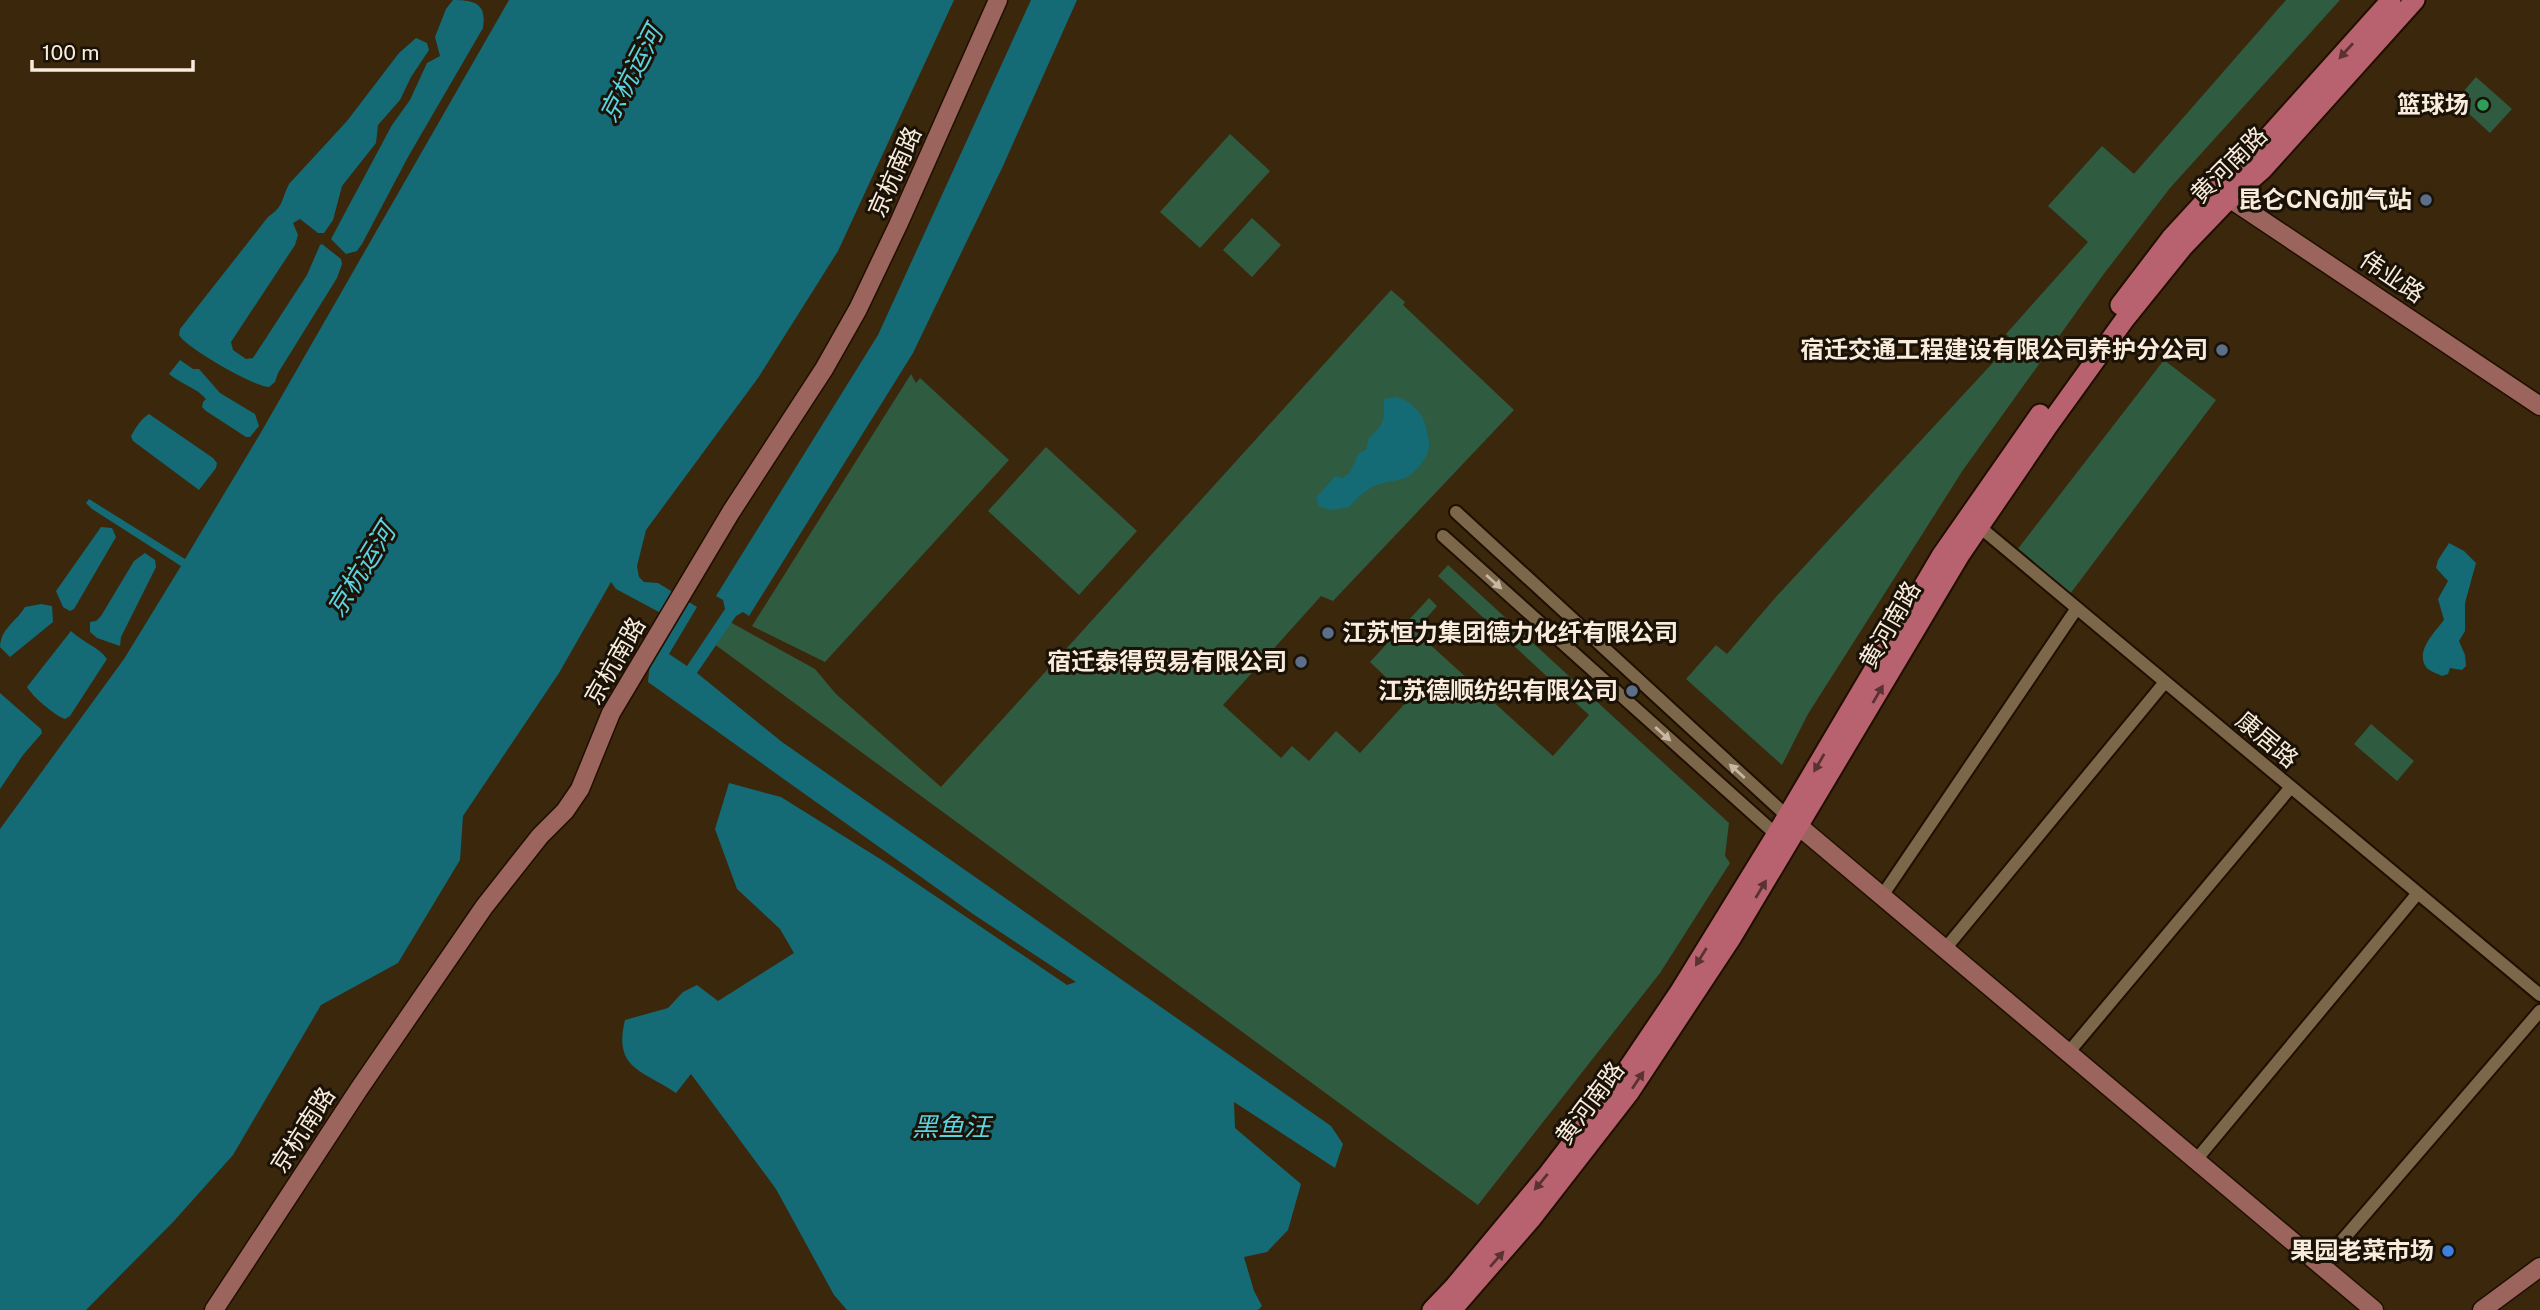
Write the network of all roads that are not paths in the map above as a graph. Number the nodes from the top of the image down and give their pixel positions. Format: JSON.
{"nodes":[{"id":1,"x":998,"y":0,"type":"edge"},
{"id":2,"x":2391,"y":0,"type":"edge"},
{"id":3,"x":2415,"y":0,"type":"edge"},
{"id":4,"x":2223,"y":194,"type":"junction"},
{"id":5,"x":2540,"y":406,"type":"edge"},
{"id":6,"x":1456,"y":512,"type":"dead end"},
{"id":7,"x":1973,"y":521,"type":"junction"},
{"id":8,"x":1443,"y":536,"type":"dead end"},
{"id":9,"x":2077,"y":608,"type":"junction"},
{"id":10,"x":2165,"y":682,"type":"junction"},
{"id":11,"x":2291,"y":787,"type":"junction"},
{"id":12,"x":1793,"y":822,"type":"junction"},
{"id":13,"x":1782,"y":840,"type":"junction"},
{"id":14,"x":2418,"y":893,"type":"junction"},
{"id":15,"x":1882,"y":896,"type":"junction"},
{"id":16,"x":1945,"y":949,"type":"junction"},
{"id":17,"x":2540,"y":995,"type":"edge"},
{"id":18,"x":2540,"y":1011,"type":"edge"},
{"id":19,"x":2068,"y":1053,"type":"junction"},
{"id":20,"x":2196,"y":1160,"type":"junction"},
{"id":21,"x":2321,"y":1265,"type":"junction"},
{"id":22,"x":2540,"y":1268,"type":"edge"},
{"id":23,"x":2491,"y":1308,"type":"edge"},
{"id":24,"x":214,"y":1310,"type":"edge"},
{"id":25,"x":1432,"y":1310,"type":"edge"},
{"id":26,"x":1452,"y":1310,"type":"edge"},
{"id":27,"x":2374,"y":1310,"type":"edge"}],
"edges":[{"from":1,"to":24,"type":"street","name":"京杭南路"},
{"from":2,"to":4,"type":"main road","name":"黄河南路","one_way":true},
{"from":3,"to":4,"type":"main road","name":"黄河南路"},
{"from":4,"to":5,"type":"street","name":"伟业路"},
{"from":4,"to":7,"type":"main road","name":"黄河南路"},
{"from":12,"to":6,"type":"street","one_way":true},
{"from":7,"to":9,"type":"street","name":"康居路"},
{"from":7,"to":12,"type":"main road","name":"黄河南路"},
{"from":8,"to":13,"type":"street","one_way":true},
{"from":9,"to":10,"type":"street","name":"康居路"},
{"from":9,"to":15,"type":"street"},
{"from":10,"to":11,"type":"street","name":"康居路"},
{"from":10,"to":16,"type":"street"},
{"from":11,"to":14,"type":"street","name":"康居路"},
{"from":11,"to":19,"type":"street"},
{"from":12,"to":13,"type":"main road","name":"黄河南路"},
{"from":12,"to":15,"type":"street"},
{"from":13,"to":25,"type":"main road","name":"黄河南路","one_way":true},
{"from":26,"to":13,"type":"main road","name":"黄河南路","one_way":true},
{"from":14,"to":17,"type":"street","name":"康居路"},
{"from":14,"to":20,"type":"street"},
{"from":15,"to":16,"type":"street"},
{"from":16,"to":19,"type":"street"},
{"from":18,"to":21,"type":"street"},
{"from":19,"to":20,"type":"street"},
{"from":20,"to":21,"type":"street"},
{"from":21,"to":27,"type":"street"},
{"from":22,"to":23,"type":"street"}]}
